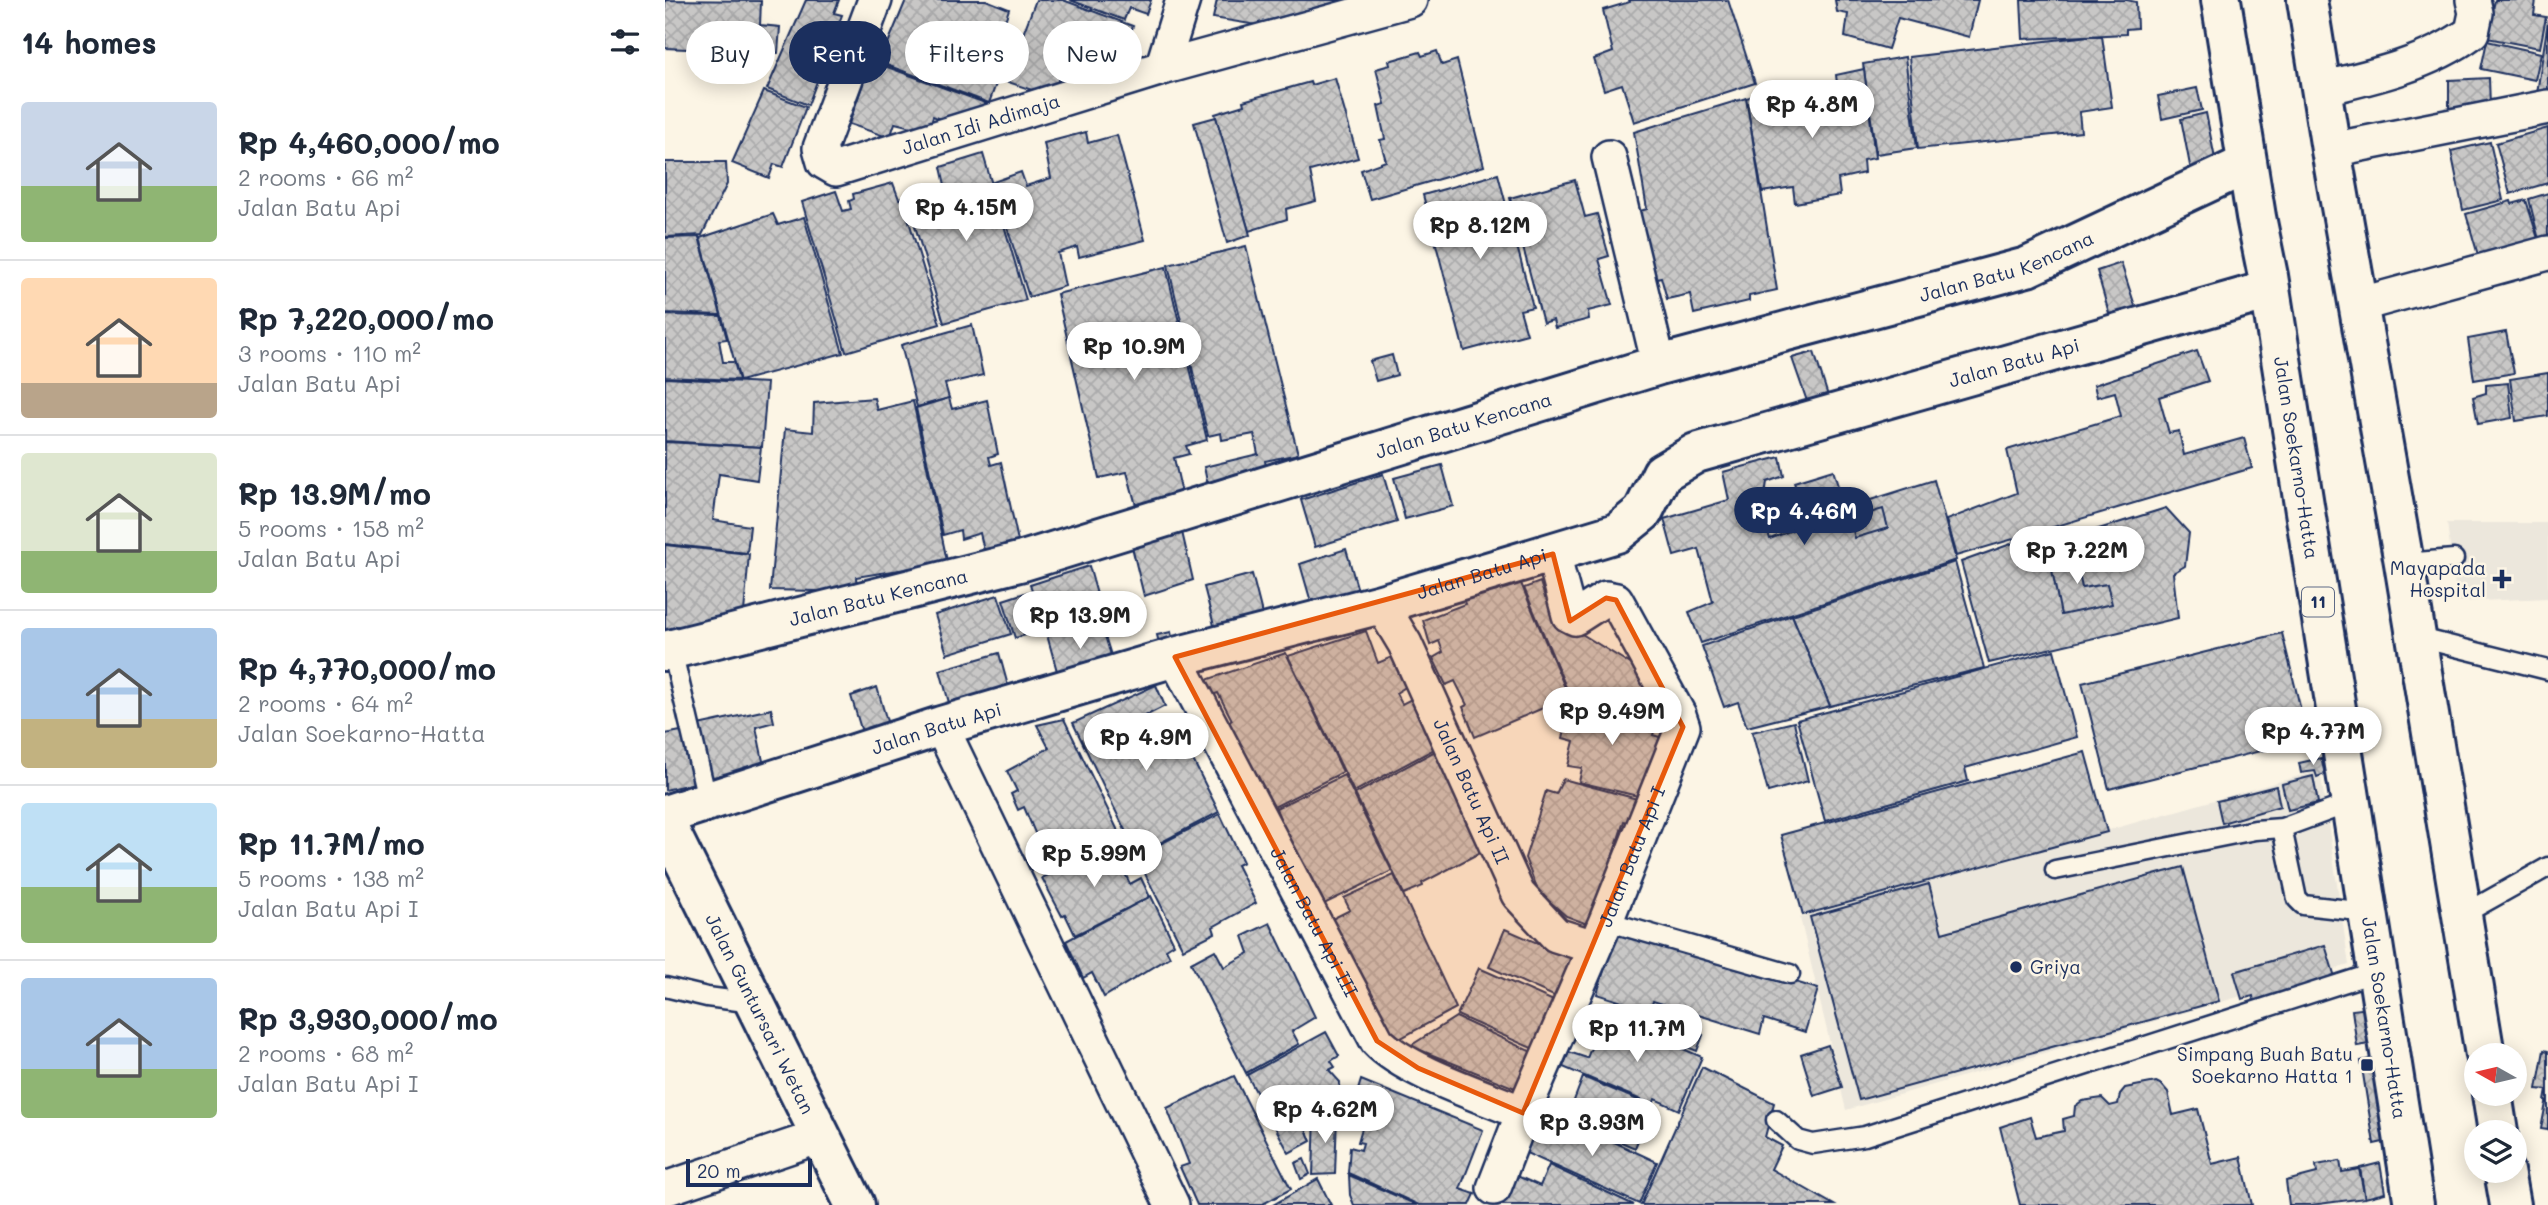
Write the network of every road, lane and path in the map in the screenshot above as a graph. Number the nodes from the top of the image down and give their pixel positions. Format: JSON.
{"nodes":[{"id":1,"x":875,"y":0,"type":"edge"},
{"id":2,"x":1183,"y":0,"type":"edge"},
{"id":3,"x":1410,"y":0,"type":"edge"},
{"id":4,"x":2221,"y":0,"type":"edge"},
{"id":5,"x":2307,"y":0,"type":"edge"},
{"id":6,"x":2473,"y":0,"type":"edge"},
{"id":7,"x":1162,"y":68,"type":"junction"},
{"id":8,"x":2320,"y":89,"type":"junction"},
{"id":9,"x":2548,"y":107,"type":"edge"},
{"id":10,"x":2330,"y":150,"type":"junction"},
{"id":11,"x":1609,"y":157,"type":"dead end"},
{"id":12,"x":2248,"y":164,"type":"junction"},
{"id":13,"x":2548,"y":253,"type":"edge"},
{"id":14,"x":2270,"y":290,"type":"junction"},
{"id":15,"x":2358,"y":305,"type":"junction"},
{"id":16,"x":1659,"y":365,"type":"junction"},
{"id":17,"x":1553,"y":554,"type":"junction"},
{"id":18,"x":2453,"y":559,"type":"dead end"},
{"id":19,"x":2404,"y":563,"type":"junction"},
{"id":20,"x":1381,"y":604,"type":"junction"},
{"id":21,"x":2416,"y":637,"type":"junction"},
{"id":22,"x":669,"y":651,"type":"edge"},
{"id":23,"x":1175,"y":657,"type":"junction"},
{"id":24,"x":2548,"y":670,"type":"edge"},
{"id":25,"x":941,"y":726,"type":"junction"},
{"id":26,"x":708,"y":803,"type":"junction"},
{"id":27,"x":2350,"y":803,"type":"junction"},
{"id":28,"x":665,"y":816,"type":"edge"},
{"id":29,"x":665,"y":822,"type":"edge"},
{"id":30,"x":2282,"y":828,"type":"junction"},
{"id":31,"x":2548,"y":867,"type":"edge"},
{"id":32,"x":2055,"y":870,"type":"dead end"},
{"id":33,"x":2368,"y":912,"type":"junction"},
{"id":34,"x":2462,"y":915,"type":"junction"},
{"id":35,"x":1600,"y":934,"type":"junction"},
{"id":36,"x":2377,"y":972,"type":"junction"},
{"id":37,"x":1790,"y":974,"type":"dead end"},
{"id":38,"x":665,"y":987,"type":"edge"},
{"id":39,"x":754,"y":1003,"type":"junction"},
{"id":40,"x":2483,"y":1043,"type":"edge"},
{"id":41,"x":1523,"y":1114,"type":"junction"},
{"id":42,"x":1776,"y":1120,"type":"dead end"},
{"id":43,"x":821,"y":1136,"type":"junction"},
{"id":44,"x":2506,"y":1183,"type":"edge"},
{"id":45,"x":665,"y":1188,"type":"edge"},
{"id":46,"x":1494,"y":1188,"type":"dead end"},
{"id":47,"x":855,"y":1205,"type":"edge"},
{"id":48,"x":1173,"y":1205,"type":"edge"},
{"id":49,"x":2414,"y":1205,"type":"edge"},
{"id":50,"x":2510,"y":1205,"type":"edge"}],
"edges":[{"from":1,"to":7,"type":"street","name":"Jalan Idi Adimaja"},
{"from":2,"to":7,"type":"street"},
{"from":3,"to":7,"type":"street","name":"Jalan Idi Adimaja"},
{"from":4,"to":12,"type":"main road","name":"Jalan Soekarno-Hatta","number":"11"},
{"from":5,"to":8,"type":"main road"},
{"from":6,"to":8,"type":"street"},
{"from":8,"to":10,"type":"main road"},
{"from":9,"to":10,"type":"street"},
{"from":10,"to":15,"type":"main road"},
{"from":11,"to":16,"type":"street"},
{"from":12,"to":14,"type":"main road","name":"Jalan Soekarno-Hatta","number":"11"},
{"from":12,"to":16,"type":"main road","name":"Jalan Batu Kencana"},
{"from":13,"to":15,"type":"street"},
{"from":14,"to":17,"type":"main road","name":"Jalan Batu Api"},
{"from":14,"to":27,"type":"main road","name":"Jalan Soekarno-Hatta","number":"11"},
{"from":15,"to":19,"type":"main road"},
{"from":16,"to":22,"type":"main road","name":"Jalan Batu Kencana"},
{"from":17,"to":20,"type":"main road","name":"Jalan Batu Api"},
{"from":17,"to":35,"type":"street","name":"Jalan Batu Api I"},
{"from":18,"to":19,"type":"lane"},
{"from":19,"to":21,"type":"main road"},
{"from":20,"to":23,"type":"main road","name":"Jalan Batu Api"},
{"from":20,"to":35,"type":"street","name":"Jalan Batu Api II"},
{"from":21,"to":24,"type":"lane"},
{"from":21,"to":34,"type":"main road"},
{"from":22,"to":26,"type":"lane"},
{"from":23,"to":25,"type":"main road","name":"Jalan Batu Api"},
{"from":23,"to":41,"type":"street","name":"Jalan Batu Api III"},
{"from":25,"to":26,"type":"main road","name":"Jalan Batu Api"},
{"from":25,"to":48,"type":"street"},
{"from":26,"to":28,"type":"main road","name":"Jalan Batu Api"},
{"from":27,"to":30,"type":"lane"},
{"from":27,"to":33,"type":"main road","name":"Jalan Soekarno-Hatta","number":"11"},
{"from":29,"to":39,"type":"main road","name":"Jalan Guntursari Wetan"},
{"from":30,"to":32,"type":"lane"},
{"from":30,"to":33,"type":"lane"},
{"from":31,"to":34,"type":"lane"},
{"from":33,"to":36,"type":"main road","name":"Jalan Soekarno-Hatta","number":"11"},
{"from":34,"to":40,"type":"main road"},
{"from":35,"to":37,"type":"lane"},
{"from":35,"to":41,"type":"street","name":"Jalan Batu Api I"},
{"from":36,"to":42,"type":"lane"},
{"from":36,"to":49,"type":"main road","name":"Jalan Soekarno-Hatta","number":"11"},
{"from":38,"to":39,"type":"lane"},
{"from":39,"to":43,"type":"main road","name":"Jalan Guntursari Wetan"},
{"from":41,"to":46,"type":"street","name":"Jalan Batu Api I"},
{"from":43,"to":45,"type":"street"},
{"from":43,"to":47,"type":"main road","name":"Jalan Guntursari Wetan"},
{"from":44,"to":50,"type":"main road"}]}
